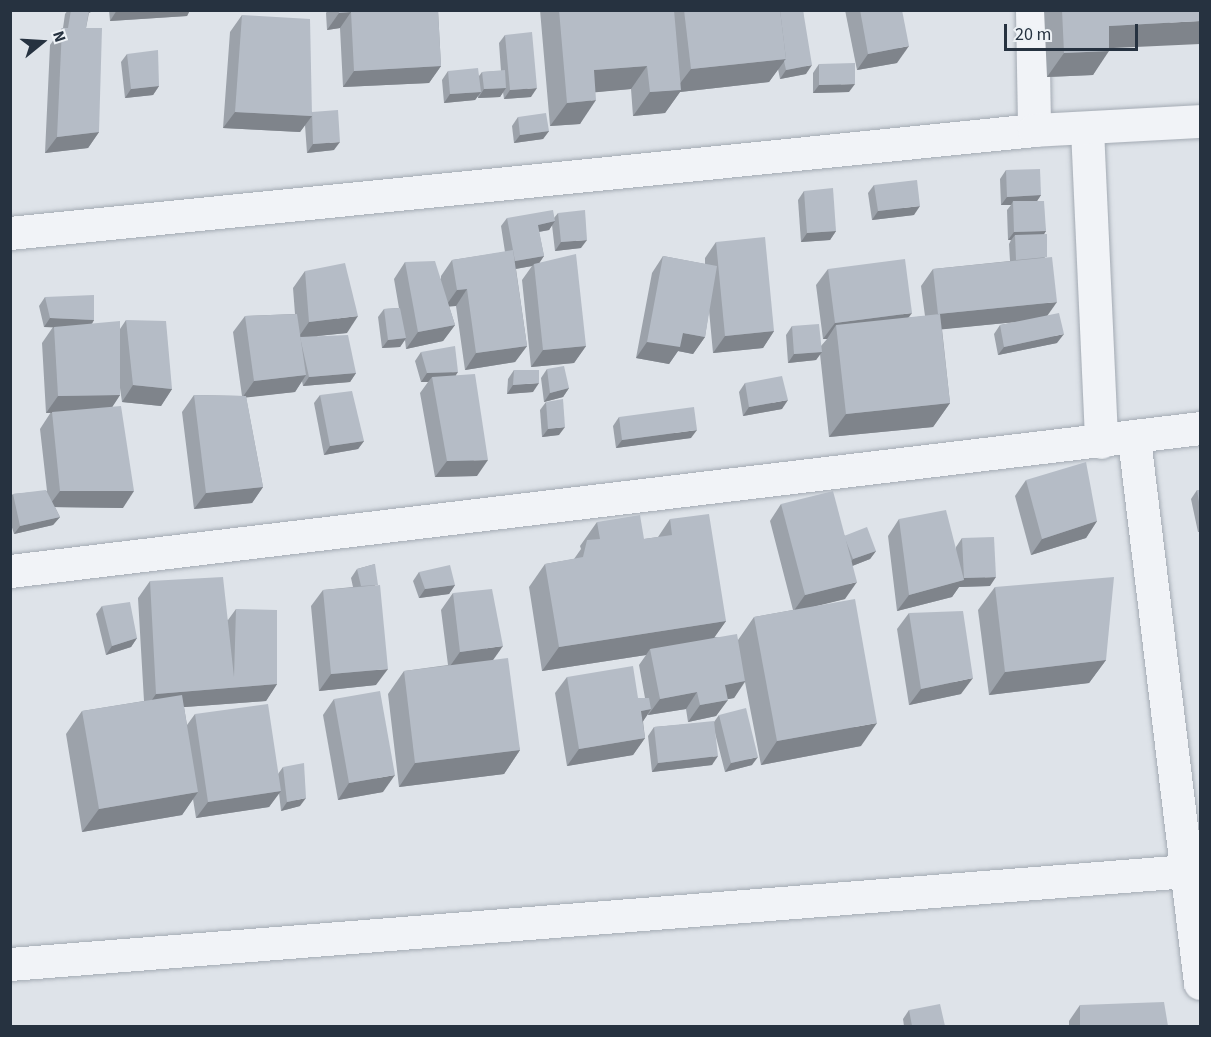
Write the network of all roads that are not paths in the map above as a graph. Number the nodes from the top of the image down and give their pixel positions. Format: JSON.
{"nodes":[{"id":1,"x":1032,"y":10,"type":"edge"},
{"id":2,"x":1200,"y":121,"type":"edge"},
{"id":3,"x":1087,"y":129,"type":"junction"},
{"id":4,"x":1034,"y":130,"type":"junction"},
{"id":5,"x":10,"y":233,"type":"edge"},
{"id":6,"x":1200,"y":428,"type":"edge"},
{"id":7,"x":1134,"y":439,"type":"junction"},
{"id":8,"x":1101,"y":442,"type":"junction"},
{"id":9,"x":10,"y":571,"type":"edge"},
{"id":10,"x":1195,"y":871,"type":"edge"},
{"id":11,"x":10,"y":964,"type":"edge"},
{"id":12,"x":1200,"y":983,"type":"edge"}],
"edges":[{"from":1,"to":4,"type":"street"},
{"from":2,"to":3,"type":"street"},
{"from":3,"to":4,"type":"street"},
{"from":3,"to":8,"type":"street"},
{"from":4,"to":5,"type":"street"},
{"from":6,"to":7,"type":"street"},
{"from":7,"to":8,"type":"street"},
{"from":7,"to":10,"type":"street"},
{"from":8,"to":9,"type":"street"},
{"from":10,"to":11,"type":"street"},
{"from":10,"to":12,"type":"street"}]}
